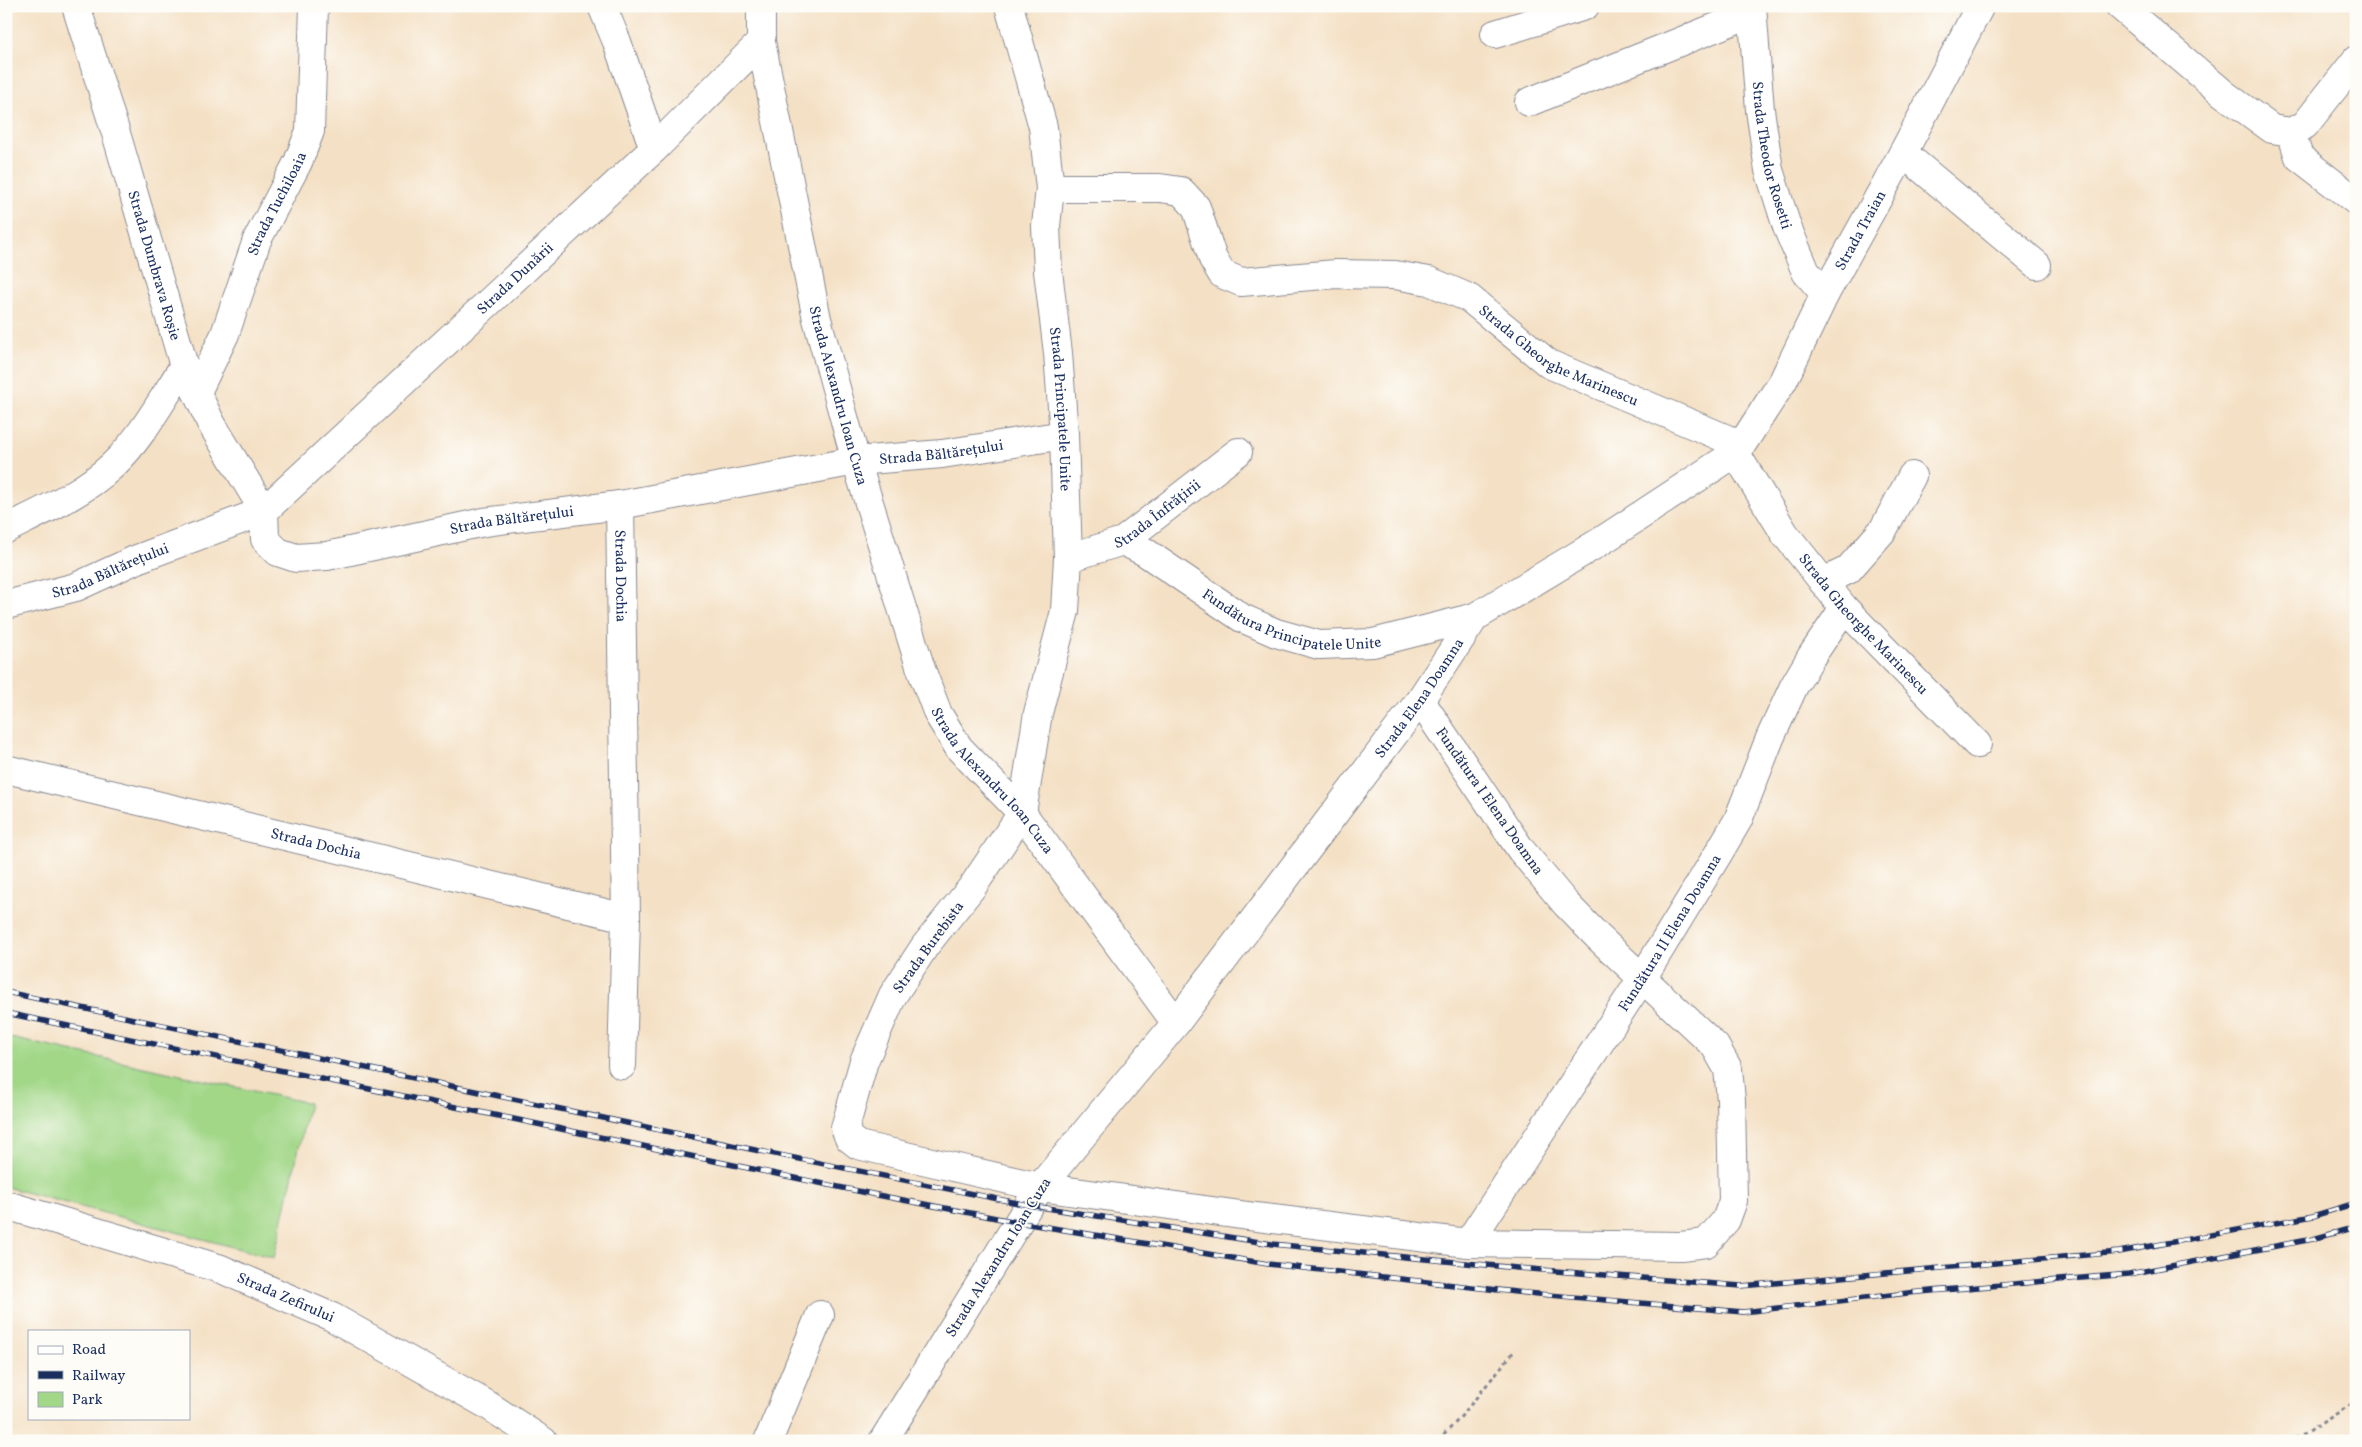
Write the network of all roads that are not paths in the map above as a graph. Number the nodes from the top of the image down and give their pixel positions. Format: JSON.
{"nodes":[{"id":1,"x":76,"y":6,"type":"edge"},
{"id":2,"x":314,"y":6,"type":"edge"},
{"id":3,"x":602,"y":6,"type":"edge"},
{"id":4,"x":761,"y":6,"type":"edge"},
{"id":5,"x":1008,"y":6,"type":"edge"},
{"id":6,"x":1584,"y":6,"type":"edge"},
{"id":7,"x":1980,"y":6,"type":"edge"},
{"id":8,"x":2120,"y":6,"type":"edge"},
{"id":9,"x":1752,"y":10,"type":"edge"},
{"id":10,"x":1494,"y":34,"type":"dead end"},
{"id":11,"x":761,"y":42,"type":"junction"},
{"id":12,"x":2356,"y":60,"type":"edge"},
{"id":13,"x":1529,"y":102,"type":"dead end"},
{"id":14,"x":2291,"y":132,"type":"junction"},
{"id":15,"x":654,"y":149,"type":"junction"},
{"id":16,"x":1903,"y":153,"type":"junction"},
{"id":17,"x":1050,"y":188,"type":"junction"},
{"id":18,"x":2356,"y":201,"type":"edge"},
{"id":19,"x":2037,"y":265,"type":"dead end"},
{"id":20,"x":1825,"y":294,"type":"junction"},
{"id":21,"x":184,"y":366,"type":"junction"},
{"id":22,"x":197,"y":392,"type":"junction"},
{"id":23,"x":1064,"y":435,"type":"junction"},
{"id":24,"x":1238,"y":452,"type":"dead end"},
{"id":25,"x":1737,"y":452,"type":"junction"},
{"id":26,"x":856,"y":460,"type":"junction"},
{"id":27,"x":1912,"y":476,"type":"dead end"},
{"id":28,"x":620,"y":505,"type":"junction"},
{"id":29,"x":264,"y":511,"type":"junction"},
{"id":30,"x":6,"y":529,"type":"edge"},
{"id":31,"x":1123,"y":541,"type":"junction"},
{"id":32,"x":1068,"y":558,"type":"junction"},
{"id":33,"x":1823,"y":582,"type":"junction"},
{"id":34,"x":6,"y":605,"type":"edge"},
{"id":35,"x":1844,"y":608,"type":"junction"},
{"id":36,"x":1475,"y":617,"type":"junction"},
{"id":37,"x":1420,"y":700,"type":"junction"},
{"id":38,"x":1977,"y":744,"type":"dead end"},
{"id":39,"x":6,"y":769,"type":"edge"},
{"id":40,"x":1022,"y":813,"type":"junction"},
{"id":41,"x":626,"y":918,"type":"junction"},
{"id":42,"x":1643,"y":977,"type":"junction"},
{"id":43,"x":1176,"y":1023,"type":"junction"},
{"id":44,"x":622,"y":1065,"type":"dead end"},
{"id":45,"x":1040,"y":1187,"type":"junction"},
{"id":46,"x":6,"y":1205,"type":"edge"},
{"id":47,"x":1468,"y":1242,"type":"junction"},
{"id":48,"x":820,"y":1315,"type":"dead end"},
{"id":49,"x":543,"y":1441,"type":"edge"},
{"id":50,"x":768,"y":1441,"type":"edge"},
{"id":51,"x":883,"y":1441,"type":"edge"}],
"edges":[{"from":1,"to":21,"type":"street","name":"Strada Dumbrava Roșie"},
{"from":2,"to":22,"type":"street","name":"Strada Tuchiloaia"},
{"from":3,"to":15,"type":"street"},
{"from":4,"to":11,"type":"street","name":"Strada Alexandru Ioan Cuza"},
{"from":5,"to":17,"type":"street","name":"Strada Principatele Unite"},
{"from":6,"to":10,"type":"street"},
{"from":7,"to":16,"type":"street","name":"Strada Traian"},
{"from":8,"to":14,"type":"street"},
{"from":9,"to":13,"type":"street"},
{"from":9,"to":20,"type":"street","name":"Strada Theodor Rosetti"},
{"from":11,"to":15,"type":"street","name":"Strada Dunării"},
{"from":11,"to":26,"type":"street","name":"Strada Alexandru Ioan Cuza"},
{"from":12,"to":14,"type":"street"},
{"from":14,"to":18,"type":"street"},
{"from":15,"to":29,"type":"street","name":"Strada Dunării"},
{"from":16,"to":19,"type":"street"},
{"from":16,"to":20,"type":"street","name":"Strada Traian"},
{"from":17,"to":23,"type":"street","name":"Strada Principatele Unite"},
{"from":17,"to":25,"type":"street","name":"Strada Gheorghe Marinescu"},
{"from":20,"to":25,"type":"street","name":"Strada Traian"},
{"from":21,"to":22,"type":"street","name":"Strada Dumbrava Roșie"},
{"from":21,"to":30,"type":"street"},
{"from":22,"to":29,"type":"street","name":"Strada Dumbrava Roșie"},
{"from":23,"to":26,"type":"street","name":"Strada Băltărețului"},
{"from":23,"to":32,"type":"street","name":"Strada Principatele Unite"},
{"from":24,"to":31,"type":"street","name":"Strada Înfrățirii"},
{"from":25,"to":33,"type":"street","name":"Strada Gheorghe Marinescu"},
{"from":25,"to":36,"type":"street","name":"Strada Elena Doamna"},
{"from":26,"to":28,"type":"street","name":"Strada Băltărețului"},
{"from":26,"to":40,"type":"street","name":"Strada Alexandru Ioan Cuza"},
{"from":27,"to":33,"type":"street"},
{"from":28,"to":29,"type":"street","name":"Strada Băltărețului"},
{"from":28,"to":41,"type":"street","name":"Strada Dochia"},
{"from":29,"to":34,"type":"street","name":"Strada Băltărețului"},
{"from":31,"to":32,"type":"street","name":"Strada Înfrățirii"},
{"from":31,"to":36,"type":"street","name":"Fundătura Principatele Unite"},
{"from":32,"to":40,"type":"street","name":"Strada Principatele Unite"},
{"from":33,"to":35,"type":"street","name":"Strada Gheorghe Marinescu"},
{"from":35,"to":38,"type":"street","name":"Strada Gheorghe Marinescu"},
{"from":35,"to":42,"type":"street","name":"Fundătura II Elena Doamna"},
{"from":36,"to":37,"type":"street","name":"Strada Elena Doamna"},
{"from":37,"to":42,"type":"street","name":"Fundătura I Elena Doamna"},
{"from":37,"to":43,"type":"street","name":"Strada Elena Doamna"},
{"from":39,"to":41,"type":"street","name":"Strada Dochia"},
{"from":40,"to":43,"type":"street","name":"Strada Alexandru Ioan Cuza"},
{"from":40,"to":45,"type":"street","name":"Strada Burebista"},
{"from":41,"to":44,"type":"street","name":"Strada Dochia"},
{"from":42,"to":47,"type":"street","name":"Fundătura II Elena Doamna"},
{"from":42,"to":47,"type":"street","name":"Fundătura I Elena Doamna"},
{"from":43,"to":45,"type":"street","name":"Strada Alexandru Ioan Cuza"},
{"from":45,"to":47,"type":"street"},
{"from":45,"to":51,"type":"street","name":"Strada Alexandru Ioan Cuza"},
{"from":46,"to":49,"type":"street","name":"Strada Zefirului"},
{"from":48,"to":50,"type":"street"}]}
